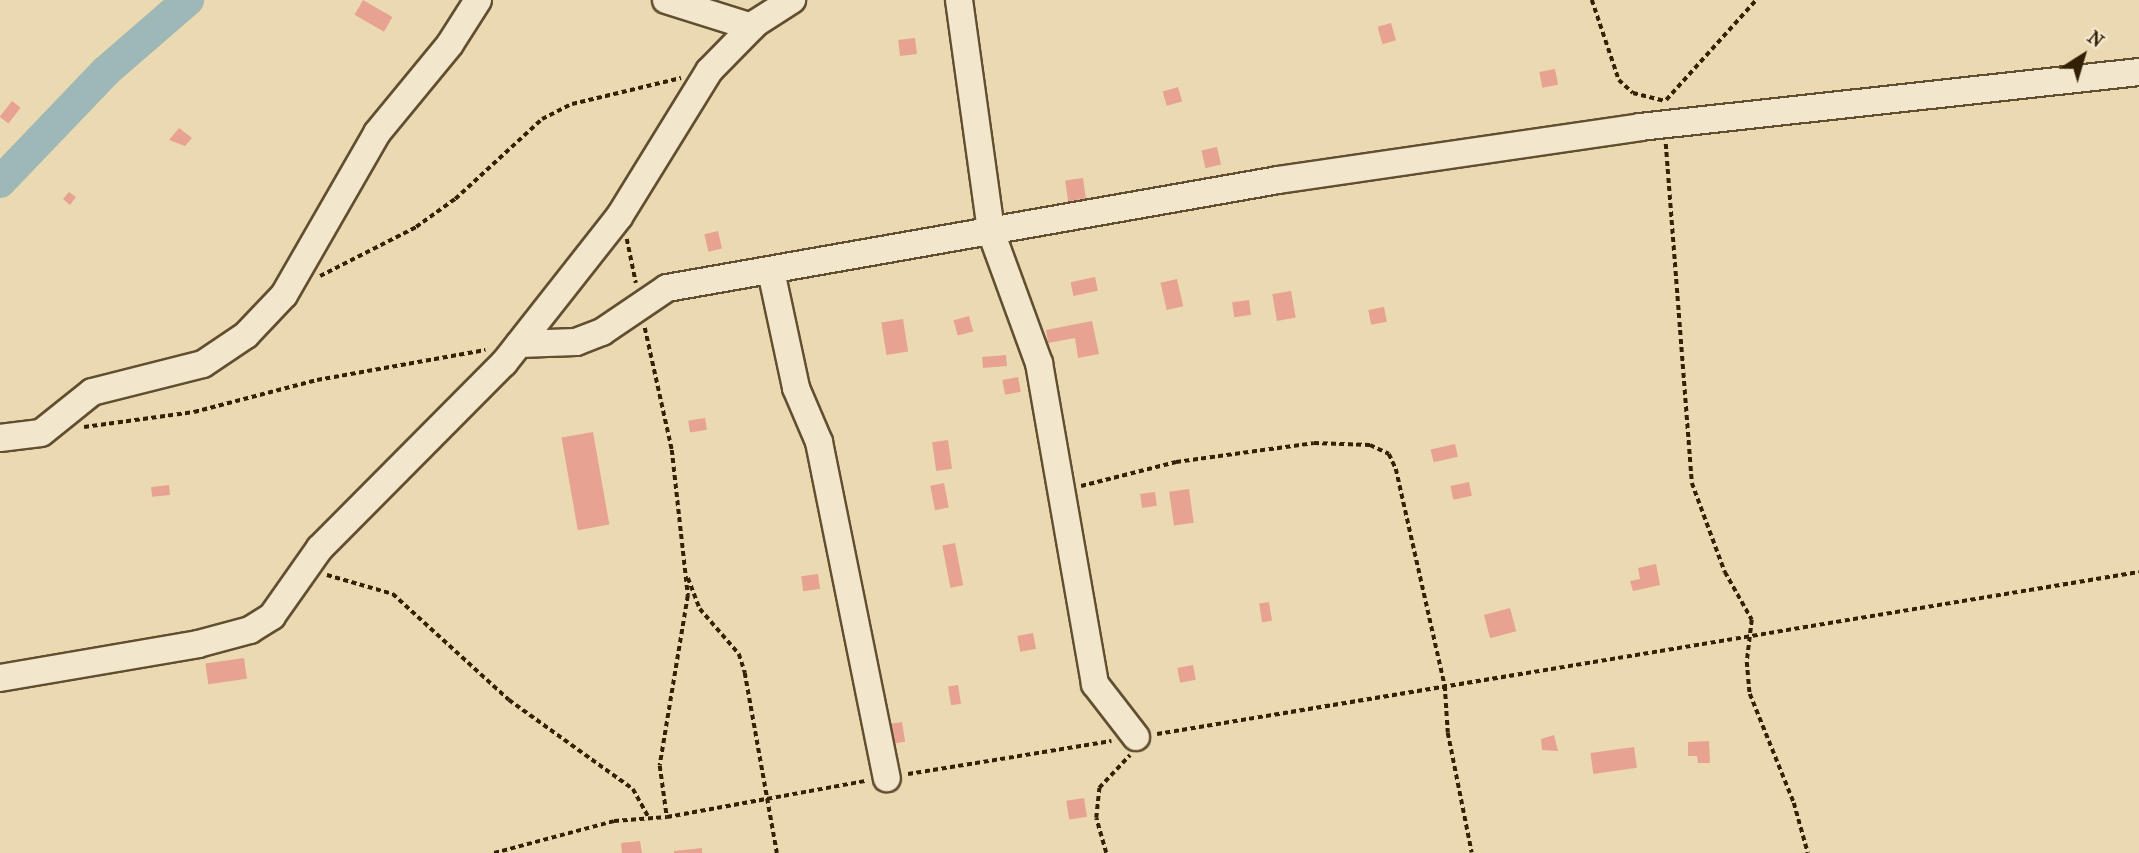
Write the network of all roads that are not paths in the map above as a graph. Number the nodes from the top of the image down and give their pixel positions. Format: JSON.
{"nodes":[{"id":1,"x":478,"y":0,"type":"edge"},
{"id":2,"x":666,"y":0,"type":"edge"},
{"id":3,"x":792,"y":0,"type":"edge"},
{"id":4,"x":959,"y":0,"type":"edge"},
{"id":5,"x":752,"y":27,"type":"junction"},
{"id":6,"x":2139,"y":72,"type":"edge"},
{"id":7,"x":991,"y":232,"type":"junction"},
{"id":8,"x":771,"y":271,"type":"junction"},
{"id":9,"x":519,"y":344,"type":"junction"},
{"id":10,"x":0,"y":438,"type":"edge"},
{"id":11,"x":0,"y":678,"type":"edge"},
{"id":12,"x":1136,"y":737,"type":"road end"},
{"id":13,"x":887,"y":778,"type":"road end"}],
"edges":[{"from":1,"to":10,"type":"street"},
{"from":2,"to":5,"type":"street"},
{"from":3,"to":5,"type":"street"},
{"from":4,"to":7,"type":"street"},
{"from":5,"to":9,"type":"street"},
{"from":6,"to":7,"type":"street"},
{"from":7,"to":8,"type":"street"},
{"from":7,"to":12,"type":"street"},
{"from":8,"to":9,"type":"street"},
{"from":8,"to":13,"type":"street"},
{"from":9,"to":11,"type":"street"}]}
